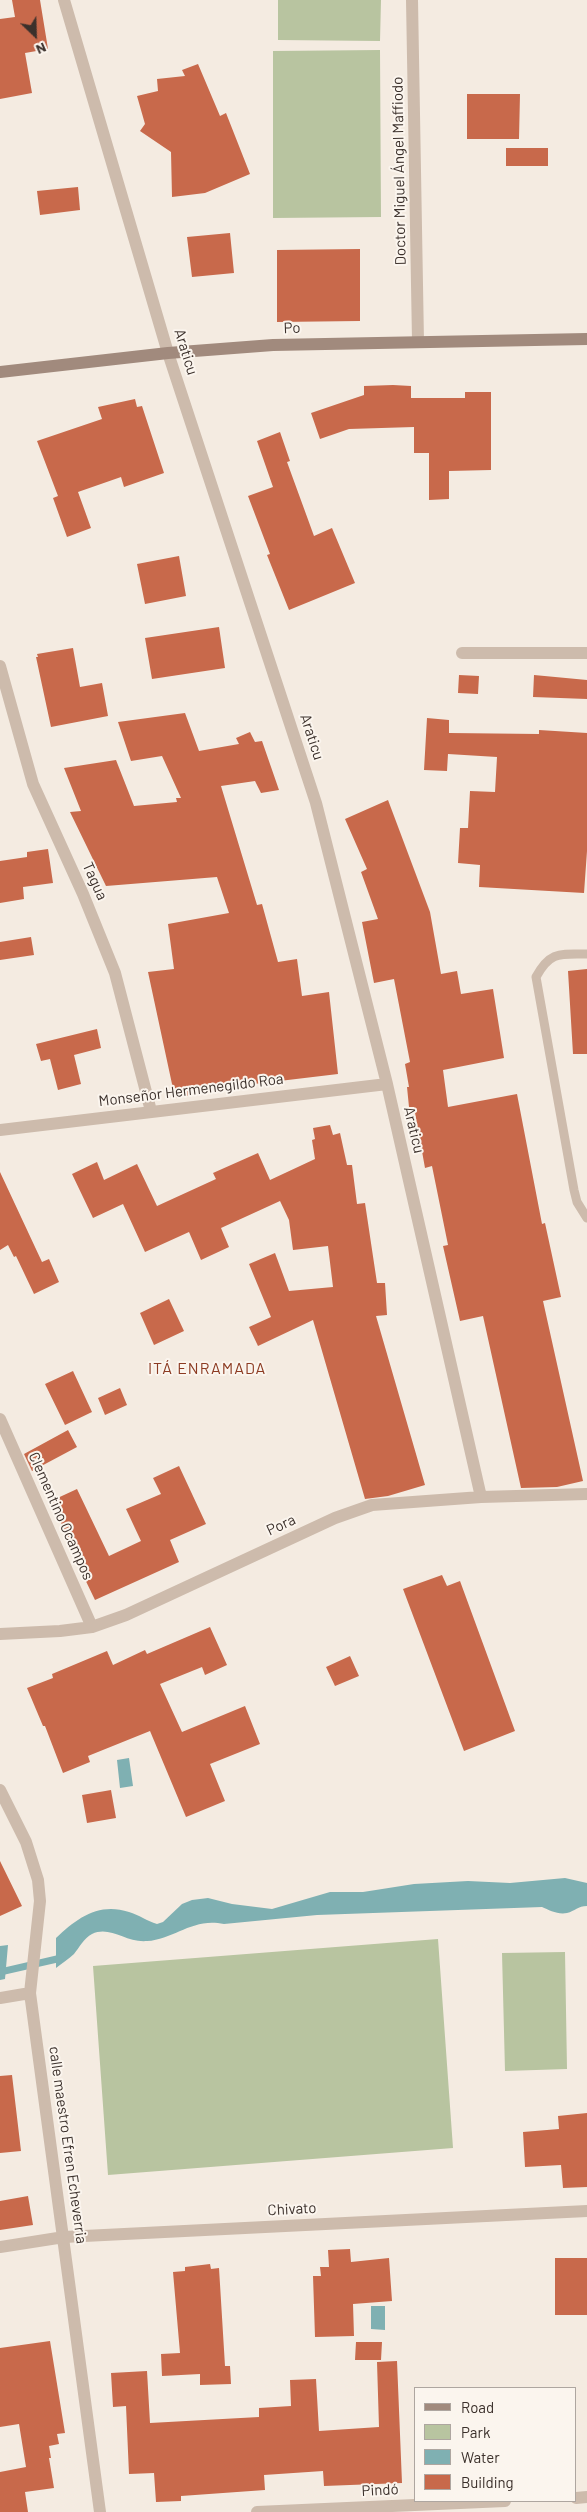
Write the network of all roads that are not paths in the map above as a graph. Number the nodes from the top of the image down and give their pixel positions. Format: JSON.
{"nodes":[{"id":1,"x":64,"y":0,"type":"edge"},
{"id":2,"x":412,"y":0,"type":"edge"},
{"id":3,"x":587,"y":339,"type":"edge"},
{"id":4,"x":418,"y":341,"type":"junction"},
{"id":5,"x":168,"y":353,"type":"junction"},
{"id":6,"x":0,"y":372,"type":"edge"},
{"id":7,"x":462,"y":653,"type":"dead end"},
{"id":8,"x":587,"y":653,"type":"edge"},
{"id":9,"x":0,"y":666,"type":"edge"},
{"id":10,"x":587,"y":954,"type":"edge"},
{"id":11,"x":387,"y":1084,"type":"junction"},
{"id":12,"x":151,"y":1111,"type":"junction"},
{"id":13,"x":0,"y":1130,"type":"edge"},
{"id":14,"x":577,"y":1202,"type":"junction"},
{"id":15,"x":587,"y":1202,"type":"edge"},
{"id":16,"x":587,"y":1218,"type":"edge"},
{"id":17,"x":0,"y":1419,"type":"edge"},
{"id":18,"x":587,"y":1494,"type":"edge"},
{"id":19,"x":481,"y":1497,"type":"junction"},
{"id":20,"x":92,"y":1627,"type":"junction"},
{"id":21,"x":0,"y":1634,"type":"edge"},
{"id":22,"x":0,"y":1790,"type":"edge"},
{"id":23,"x":30,"y":1993,"type":"junction"},
{"id":24,"x":0,"y":1998,"type":"edge"},
{"id":25,"x":587,"y":2211,"type":"edge"},
{"id":26,"x":64,"y":2237,"type":"junction"},
{"id":27,"x":0,"y":2247,"type":"edge"},
{"id":28,"x":482,"y":2502,"type":"edge"},
{"id":29,"x":100,"y":2512,"type":"edge"},
{"id":30,"x":257,"y":2512,"type":"edge"}],
"edges":[{"from":1,"to":5,"type":"street","name":"Araticu"},
{"from":2,"to":4,"type":"street","name":"Doctor Miguel Ángel Maffiodo"},
{"from":3,"to":4,"type":"street","name":"Po"},
{"from":4,"to":5,"type":"street","name":"Po"},
{"from":5,"to":6,"type":"street","name":"Po"},
{"from":5,"to":11,"type":"street","name":"Araticu"},
{"from":7,"to":8,"type":"street"},
{"from":9,"to":12,"type":"street","name":"Tagua"},
{"from":10,"to":14,"type":"lane"},
{"from":11,"to":12,"type":"street","name":"Monseñor Hermenegildo Roa"},
{"from":11,"to":19,"type":"street","name":"Araticu"},
{"from":12,"to":13,"type":"street","name":"Monseñor Hermenegildo Roa"},
{"from":14,"to":15,"type":"lane"},
{"from":14,"to":16,"type":"lane"},
{"from":17,"to":20,"type":"street","name":"Clementino Ocampos"},
{"from":18,"to":19,"type":"street","name":"Pora"},
{"from":19,"to":20,"type":"street","name":"Pora"},
{"from":20,"to":21,"type":"street","name":"Pora"},
{"from":22,"to":23,"type":"street","name":"calle maestro Efren Echeverria"},
{"from":23,"to":24,"type":"street"},
{"from":23,"to":26,"type":"street","name":"calle maestro Efren Echeverria"},
{"from":25,"to":26,"type":"street","name":"Chivato"},
{"from":26,"to":27,"type":"street","name":"Chivato"},
{"from":26,"to":29,"type":"street","name":"calle maestro Efren Echeverria"},
{"from":28,"to":30,"type":"street","name":"Pindó"}]}
